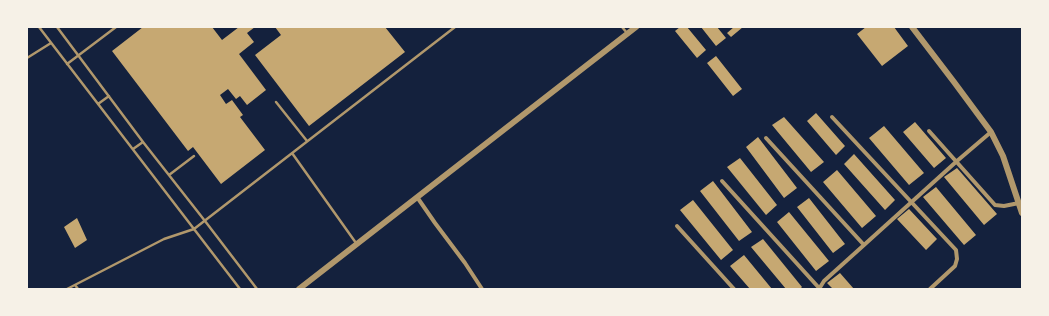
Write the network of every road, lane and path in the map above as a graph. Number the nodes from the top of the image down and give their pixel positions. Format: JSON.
{"nodes":[{"id":1,"x":39,"y":27,"type":"edge"},
{"id":2,"x":56,"y":27,"type":"edge"},
{"id":3,"x":116,"y":27,"type":"edge"},
{"id":4,"x":455,"y":27,"type":"edge"},
{"id":5,"x":622,"y":27,"type":"edge"},
{"id":6,"x":636,"y":27,"type":"edge"},
{"id":7,"x":912,"y":27,"type":"edge"},
{"id":8,"x":628,"y":34,"type":"junction"},
{"id":9,"x":52,"y":43,"type":"junction"},
{"id":10,"x":78,"y":55,"type":"junction"},
{"id":11,"x":27,"y":58,"type":"edge"},
{"id":12,"x":67,"y":64,"type":"junction"},
{"id":13,"x":109,"y":96,"type":"junction"},
{"id":14,"x":276,"y":102,"type":"dead end"},
{"id":15,"x":98,"y":104,"type":"junction"},
{"id":16,"x":832,"y":117,"type":"dead end"},
{"id":17,"x":929,"y":131,"type":"dead end"},
{"id":18,"x":991,"y":132,"type":"junction"},
{"id":19,"x":766,"y":138,"type":"dead end"},
{"id":20,"x":307,"y":141,"type":"junction"},
{"id":21,"x":143,"y":142,"type":"junction"},
{"id":22,"x":133,"y":149,"type":"junction"},
{"id":23,"x":292,"y":153,"type":"junction"},
{"id":24,"x":194,"y":156,"type":"dead end"},
{"id":25,"x":956,"y":161,"type":"junction"},
{"id":26,"x":169,"y":175,"type":"junction"},
{"id":27,"x":722,"y":181,"type":"dead end"},
{"id":28,"x":417,"y":197,"type":"junction"},
{"id":29,"x":911,"y":203,"type":"junction"},
{"id":30,"x":1019,"y":203,"type":"junction"},
{"id":31,"x":1022,"y":213,"type":"edge"},
{"id":32,"x":205,"y":220,"type":"junction"},
{"id":33,"x":678,"y":226,"type":"dead end"},
{"id":34,"x":194,"y":229,"type":"junction"},
{"id":35,"x":357,"y":244,"type":"junction"},
{"id":36,"x":864,"y":245,"type":"junction"},
{"id":37,"x":310,"y":281,"type":"junction"},
{"id":38,"x":75,"y":285,"type":"junction"},
{"id":39,"x":67,"y":289,"type":"edge"},
{"id":40,"x":78,"y":289,"type":"edge"},
{"id":41,"x":240,"y":289,"type":"edge"},
{"id":42,"x":256,"y":289,"type":"edge"},
{"id":43,"x":299,"y":289,"type":"edge"},
{"id":44,"x":306,"y":289,"type":"edge"},
{"id":45,"x":482,"y":289,"type":"edge"},
{"id":46,"x":734,"y":289,"type":"edge"},
{"id":47,"x":820,"y":289,"type":"edge"},
{"id":48,"x":930,"y":289,"type":"edge"}],
"edges":[{"from":1,"to":9,"type":"lane"},
{"from":2,"to":10,"type":"lane"},
{"from":3,"to":10,"type":"lane"},
{"from":4,"to":20,"type":"lane"},
{"from":5,"to":8,"type":"lane"},
{"from":6,"to":8,"type":"street"},
{"from":7,"to":18,"type":"street"},
{"from":8,"to":28,"type":"street"},
{"from":9,"to":11,"type":"lane"},
{"from":9,"to":12,"type":"lane"},
{"from":10,"to":12,"type":"lane"},
{"from":10,"to":13,"type":"lane"},
{"from":12,"to":15,"type":"lane"},
{"from":13,"to":15,"type":"lane"},
{"from":13,"to":21,"type":"lane"},
{"from":14,"to":20,"type":"lane"},
{"from":15,"to":22,"type":"lane"},
{"from":16,"to":29,"type":"street"},
{"from":17,"to":25,"type":"street"},
{"from":18,"to":25,"type":"street"},
{"from":18,"to":30,"type":"street"},
{"from":19,"to":36,"type":"street"},
{"from":20,"to":23,"type":"lane"},
{"from":21,"to":22,"type":"lane"},
{"from":21,"to":26,"type":"lane"},
{"from":22,"to":34,"type":"lane"},
{"from":23,"to":32,"type":"lane"},
{"from":23,"to":35,"type":"lane"},
{"from":24,"to":26,"type":"lane"},
{"from":25,"to":29,"type":"street"},
{"from":25,"to":30,"type":"street"},
{"from":26,"to":32,"type":"lane"},
{"from":27,"to":47,"type":"street"},
{"from":28,"to":35,"type":"street"},
{"from":28,"to":45,"type":"street"},
{"from":29,"to":36,"type":"street"},
{"from":29,"to":48,"type":"street"},
{"from":30,"to":31,"type":"street"},
{"from":32,"to":34,"type":"lane"},
{"from":32,"to":42,"type":"lane"},
{"from":33,"to":46,"type":"street"},
{"from":34,"to":38,"type":"lane"},
{"from":34,"to":41,"type":"lane"},
{"from":35,"to":37,"type":"street"},
{"from":36,"to":47,"type":"street"},
{"from":37,"to":43,"type":"street"},
{"from":37,"to":44,"type":"street"},
{"from":38,"to":39,"type":"lane"},
{"from":38,"to":40,"type":"lane"}]}
